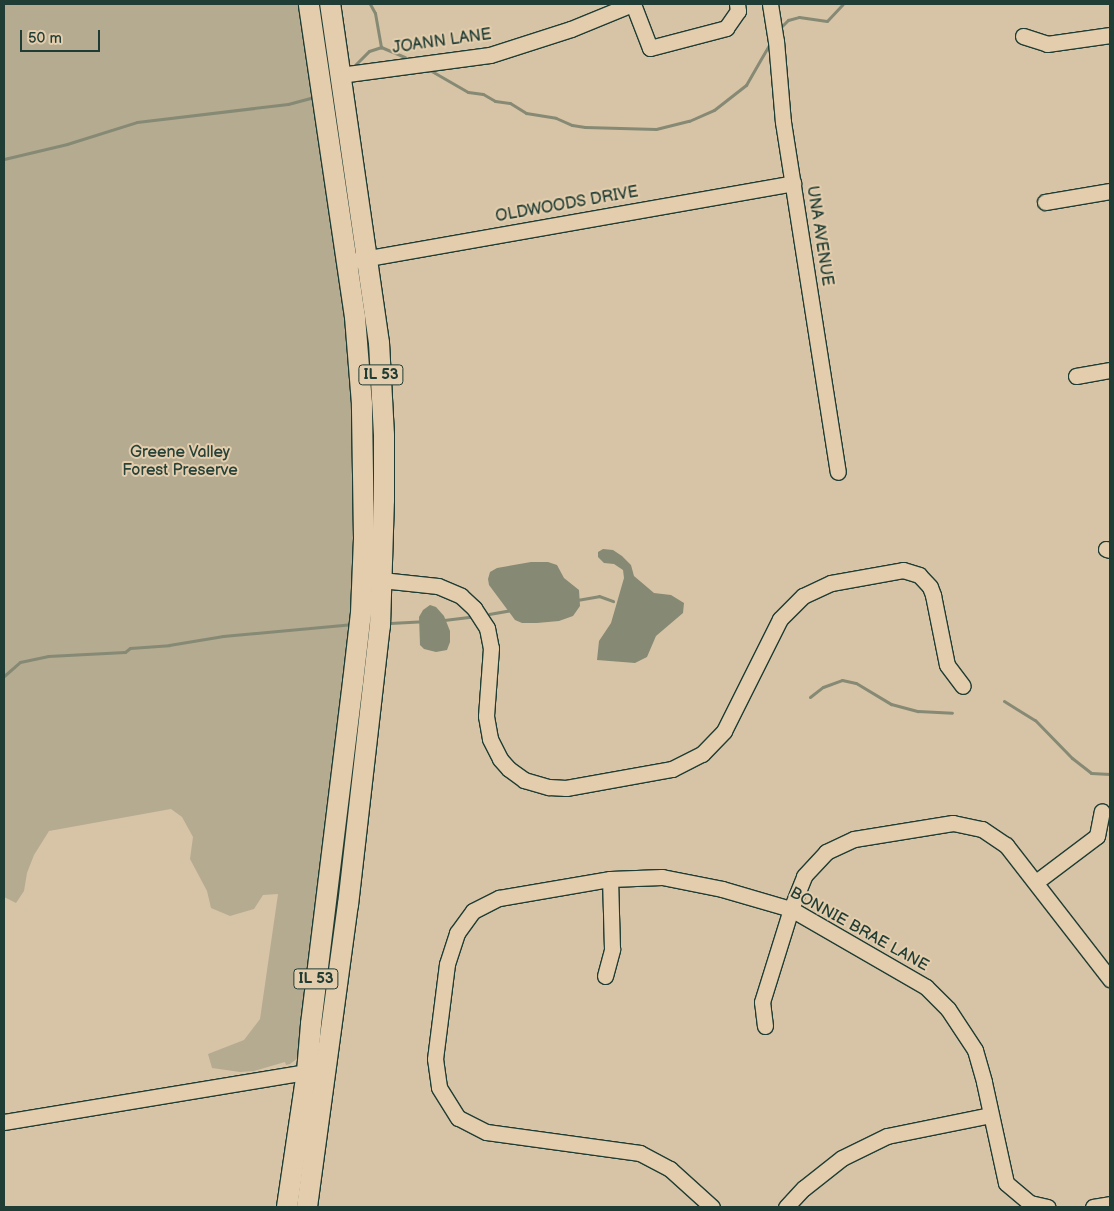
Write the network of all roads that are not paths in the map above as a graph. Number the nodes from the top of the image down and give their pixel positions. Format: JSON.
{"nodes":[{"id":1,"x":309,"y":4,"type":"edge"},
{"id":2,"x":330,"y":4,"type":"edge"},
{"id":3,"x":633,"y":4,"type":"edge"},
{"id":4,"x":737,"y":4,"type":"edge"},
{"id":5,"x":770,"y":4,"type":"edge"},
{"id":6,"x":1110,"y":35,"type":"edge"},
{"id":7,"x":1023,"y":36,"type":"dead end"},
{"id":8,"x":340,"y":75,"type":"junction"},
{"id":9,"x":793,"y":183,"type":"junction"},
{"id":10,"x":1110,"y":191,"type":"edge"},
{"id":11,"x":1045,"y":202,"type":"dead end"},
{"id":12,"x":367,"y":259,"type":"junction"},
{"id":13,"x":348,"y":262,"type":"junction"},
{"id":14,"x":1110,"y":370,"type":"edge"},
{"id":15,"x":1076,"y":376,"type":"dead end"},
{"id":16,"x":838,"y":472,"type":"dead end"},
{"id":17,"x":372,"y":579,"type":"junction"},
{"id":18,"x":963,"y":686,"type":"dead end"},
{"id":19,"x":1102,"y":811,"type":"dead end"},
{"id":20,"x":610,"y":879,"type":"junction"},
{"id":21,"x":1036,"y":882,"type":"junction"},
{"id":22,"x":790,"y":909,"type":"junction"},
{"id":23,"x":605,"y":976,"type":"dead end"},
{"id":24,"x":1110,"y":979,"type":"edge"},
{"id":25,"x":766,"y":1026,"type":"dead end"},
{"id":26,"x":307,"y":1072,"type":"junction"},
{"id":27,"x":990,"y":1115,"type":"junction"},
{"id":28,"x":4,"y":1122,"type":"edge"},
{"id":29,"x":1110,"y":1204,"type":"edge"},
{"id":30,"x":287,"y":1207,"type":"edge"},
{"id":31,"x":307,"y":1207,"type":"edge"},
{"id":32,"x":712,"y":1207,"type":"edge"},
{"id":33,"x":786,"y":1207,"type":"edge"},
{"id":34,"x":1048,"y":1207,"type":"edge"},
{"id":35,"x":1093,"y":1207,"type":"edge"}],
"edges":[{"from":1,"to":13,"type":"main road","number":"IL 53"},
{"from":2,"to":8,"type":"main road","number":"IL 53"},
{"from":3,"to":4,"type":"street"},
{"from":3,"to":8,"type":"street","name":"JOANN LANE"},
{"from":5,"to":9,"type":"street","name":"UNA AVENUE"},
{"from":6,"to":7,"type":"street"},
{"from":8,"to":12,"type":"main road","number":"IL 53"},
{"from":9,"to":12,"type":"street","name":"OLDWOODS DRIVE"},
{"from":9,"to":16,"type":"street","name":"UNA AVENUE"},
{"from":10,"to":11,"type":"street"},
{"from":12,"to":13,"type":"street","name":"OLDWOODS DRIVE"},
{"from":12,"to":17,"type":"main road","number":"IL 53"},
{"from":13,"to":17,"type":"main road","number":"IL 53"},
{"from":14,"to":15,"type":"street"},
{"from":17,"to":18,"type":"street"},
{"from":17,"to":26,"type":"main road","number":"IL 53"},
{"from":17,"to":31,"type":"main road","number":"IL 53"},
{"from":19,"to":21,"type":"street"},
{"from":20,"to":22,"type":"street","name":"BONNIE BRAE LANE"},
{"from":20,"to":23,"type":"street"},
{"from":20,"to":32,"type":"street","name":"BONNIE BRAE LANE"},
{"from":21,"to":22,"type":"street"},
{"from":21,"to":24,"type":"street"},
{"from":22,"to":25,"type":"street"},
{"from":22,"to":27,"type":"street","name":"BONNIE BRAE LANE"},
{"from":26,"to":28,"type":"street"},
{"from":26,"to":30,"type":"main road","number":"IL 53"},
{"from":27,"to":33,"type":"street"},
{"from":27,"to":34,"type":"street","name":"BONNIE BRAE LANE"},
{"from":29,"to":35,"type":"street"}]}
